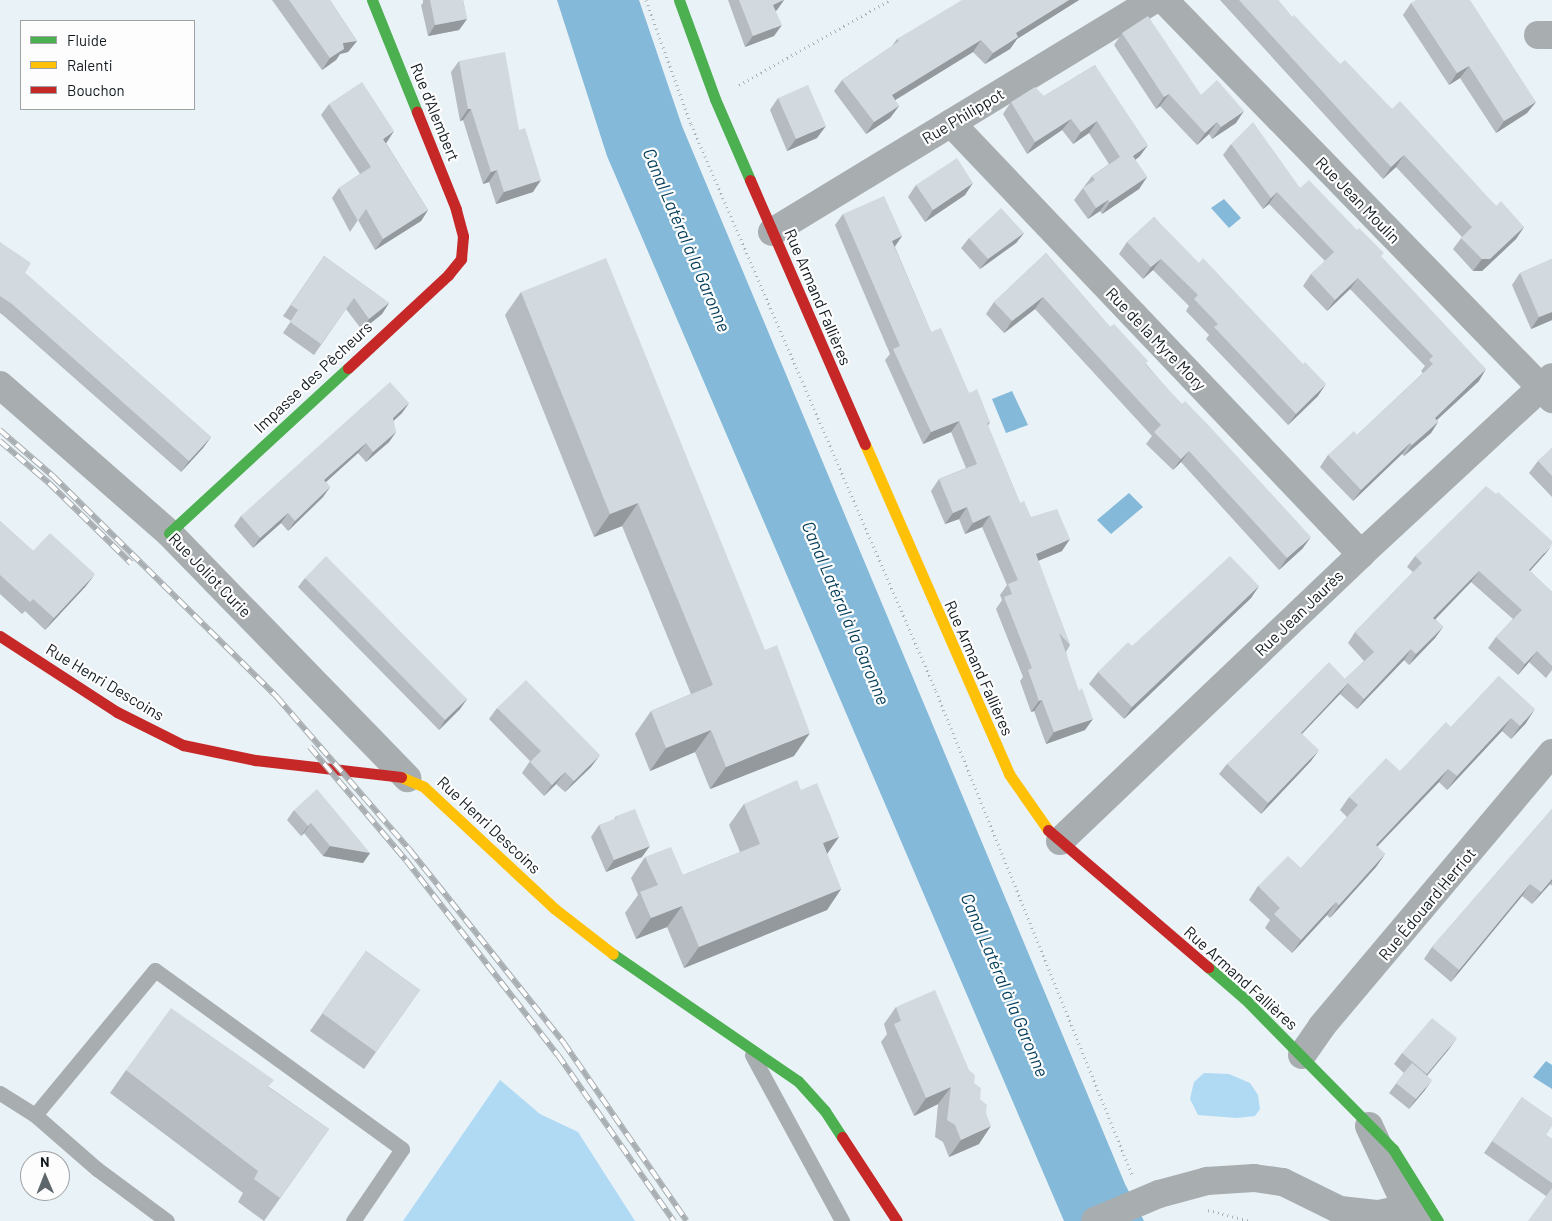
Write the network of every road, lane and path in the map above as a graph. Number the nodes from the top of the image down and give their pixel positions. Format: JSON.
{"nodes":[{"id":1,"x":372,"y":0,"type":"edge"},
{"id":2,"x":646,"y":0,"type":"edge"},
{"id":3,"x":679,"y":0,"type":"edge"},
{"id":4,"x":890,"y":0,"type":"edge"},
{"id":5,"x":1153,"y":0,"type":"edge"},
{"id":6,"x":1164,"y":0,"type":"edge"},
{"id":7,"x":715,"y":99,"type":"junction"},
{"id":8,"x":951,"y":124,"type":"junction"},
{"id":9,"x":772,"y":232,"type":"junction"},
{"id":10,"x":463,"y":236,"type":"joint"},
{"id":11,"x":0,"y":385,"type":"edge"},
{"id":12,"x":1548,"y":387,"type":"edge"},
{"id":13,"x":169,"y":532,"type":"junction"},
{"id":14,"x":1361,"y":554,"type":"junction"},
{"id":15,"x":0,"y":636,"type":"edge"},
{"id":16,"x":1552,"y":753,"type":"edge"},
{"id":17,"x":407,"y":778,"type":"junction"},
{"id":18,"x":1060,"y":841,"type":"junction"},
{"id":19,"x":745,"y":1043,"type":"junction"},
{"id":20,"x":1302,"y":1055,"type":"junction"},
{"id":21,"x":0,"y":1093,"type":"edge"},
{"id":22,"x":35,"y":1115,"type":"junction"},
{"id":23,"x":1368,"y":1126,"type":"junction"},
{"id":24,"x":1388,"y":1171,"type":"junction"},
{"id":25,"x":1135,"y":1182,"type":"dead end"},
{"id":26,"x":1330,"y":1215,"type":"edge"},
{"id":27,"x":1415,"y":1217,"type":"edge"},
{"id":28,"x":167,"y":1221,"type":"edge"},
{"id":29,"x":353,"y":1221,"type":"edge"},
{"id":30,"x":842,"y":1221,"type":"edge"},
{"id":31,"x":897,"y":1221,"type":"edge"},
{"id":32,"x":1095,"y":1221,"type":"edge"},
{"id":33,"x":1438,"y":1221,"type":"edge"}],
"edges":[{"from":1,"to":10,"type":"street","name":"Rue d'Alembert"},
{"from":2,"to":25,"type":"path"},
{"from":3,"to":7,"type":"street","name":"Rue Armand Fallières"},
{"from":4,"to":7,"type":"path"},
{"from":5,"to":8,"type":"street","name":"Rue Philippot"},
{"from":6,"to":12,"type":"street","name":"Rue Jean Moulin"},
{"from":7,"to":9,"type":"street","name":"Rue Armand Fallières"},
{"from":8,"to":9,"type":"street","name":"Rue Philippot"},
{"from":8,"to":14,"type":"street","name":"Rue de la Myre Mory"},
{"from":9,"to":18,"type":"street","name":"Rue Armand Fallières"},
{"from":10,"to":13,"type":"street","name":"Impasse des Pêcheurs"},
{"from":11,"to":13,"type":"street","name":"Rue Joliot Curie"},
{"from":12,"to":14,"type":"street","name":"Rue Jean Jaurès"},
{"from":13,"to":17,"type":"street","name":"Rue Joliot Curie"},
{"from":14,"to":18,"type":"street","name":"Rue Jean Jaurès"},
{"from":15,"to":17,"type":"street","name":"Rue Henri Descoins"},
{"from":16,"to":20,"type":"street","name":"Rue Édouard Herriot"},
{"from":17,"to":19,"type":"street","name":"Rue Henri Descoins"},
{"from":18,"to":20,"type":"street","name":"Rue Armand Fallières"},
{"from":19,"to":30,"type":"lane"},
{"from":19,"to":31,"type":"street","name":"Rue Henri Descoins"},
{"from":20,"to":23,"type":"street","name":"Rue Armand Fallières"},
{"from":21,"to":22,"type":"lane"},
{"from":22,"to":28,"type":"lane"},
{"from":22,"to":29,"type":"lane"},
{"from":23,"to":24,"type":"street"},
{"from":23,"to":33,"type":"street","name":"Rue Armand Fallières"},
{"from":24,"to":26,"type":"street"},
{"from":24,"to":27,"type":"street"},
{"from":26,"to":27,"type":"street"},
{"from":26,"to":32,"type":"street","bridge":true}]}
